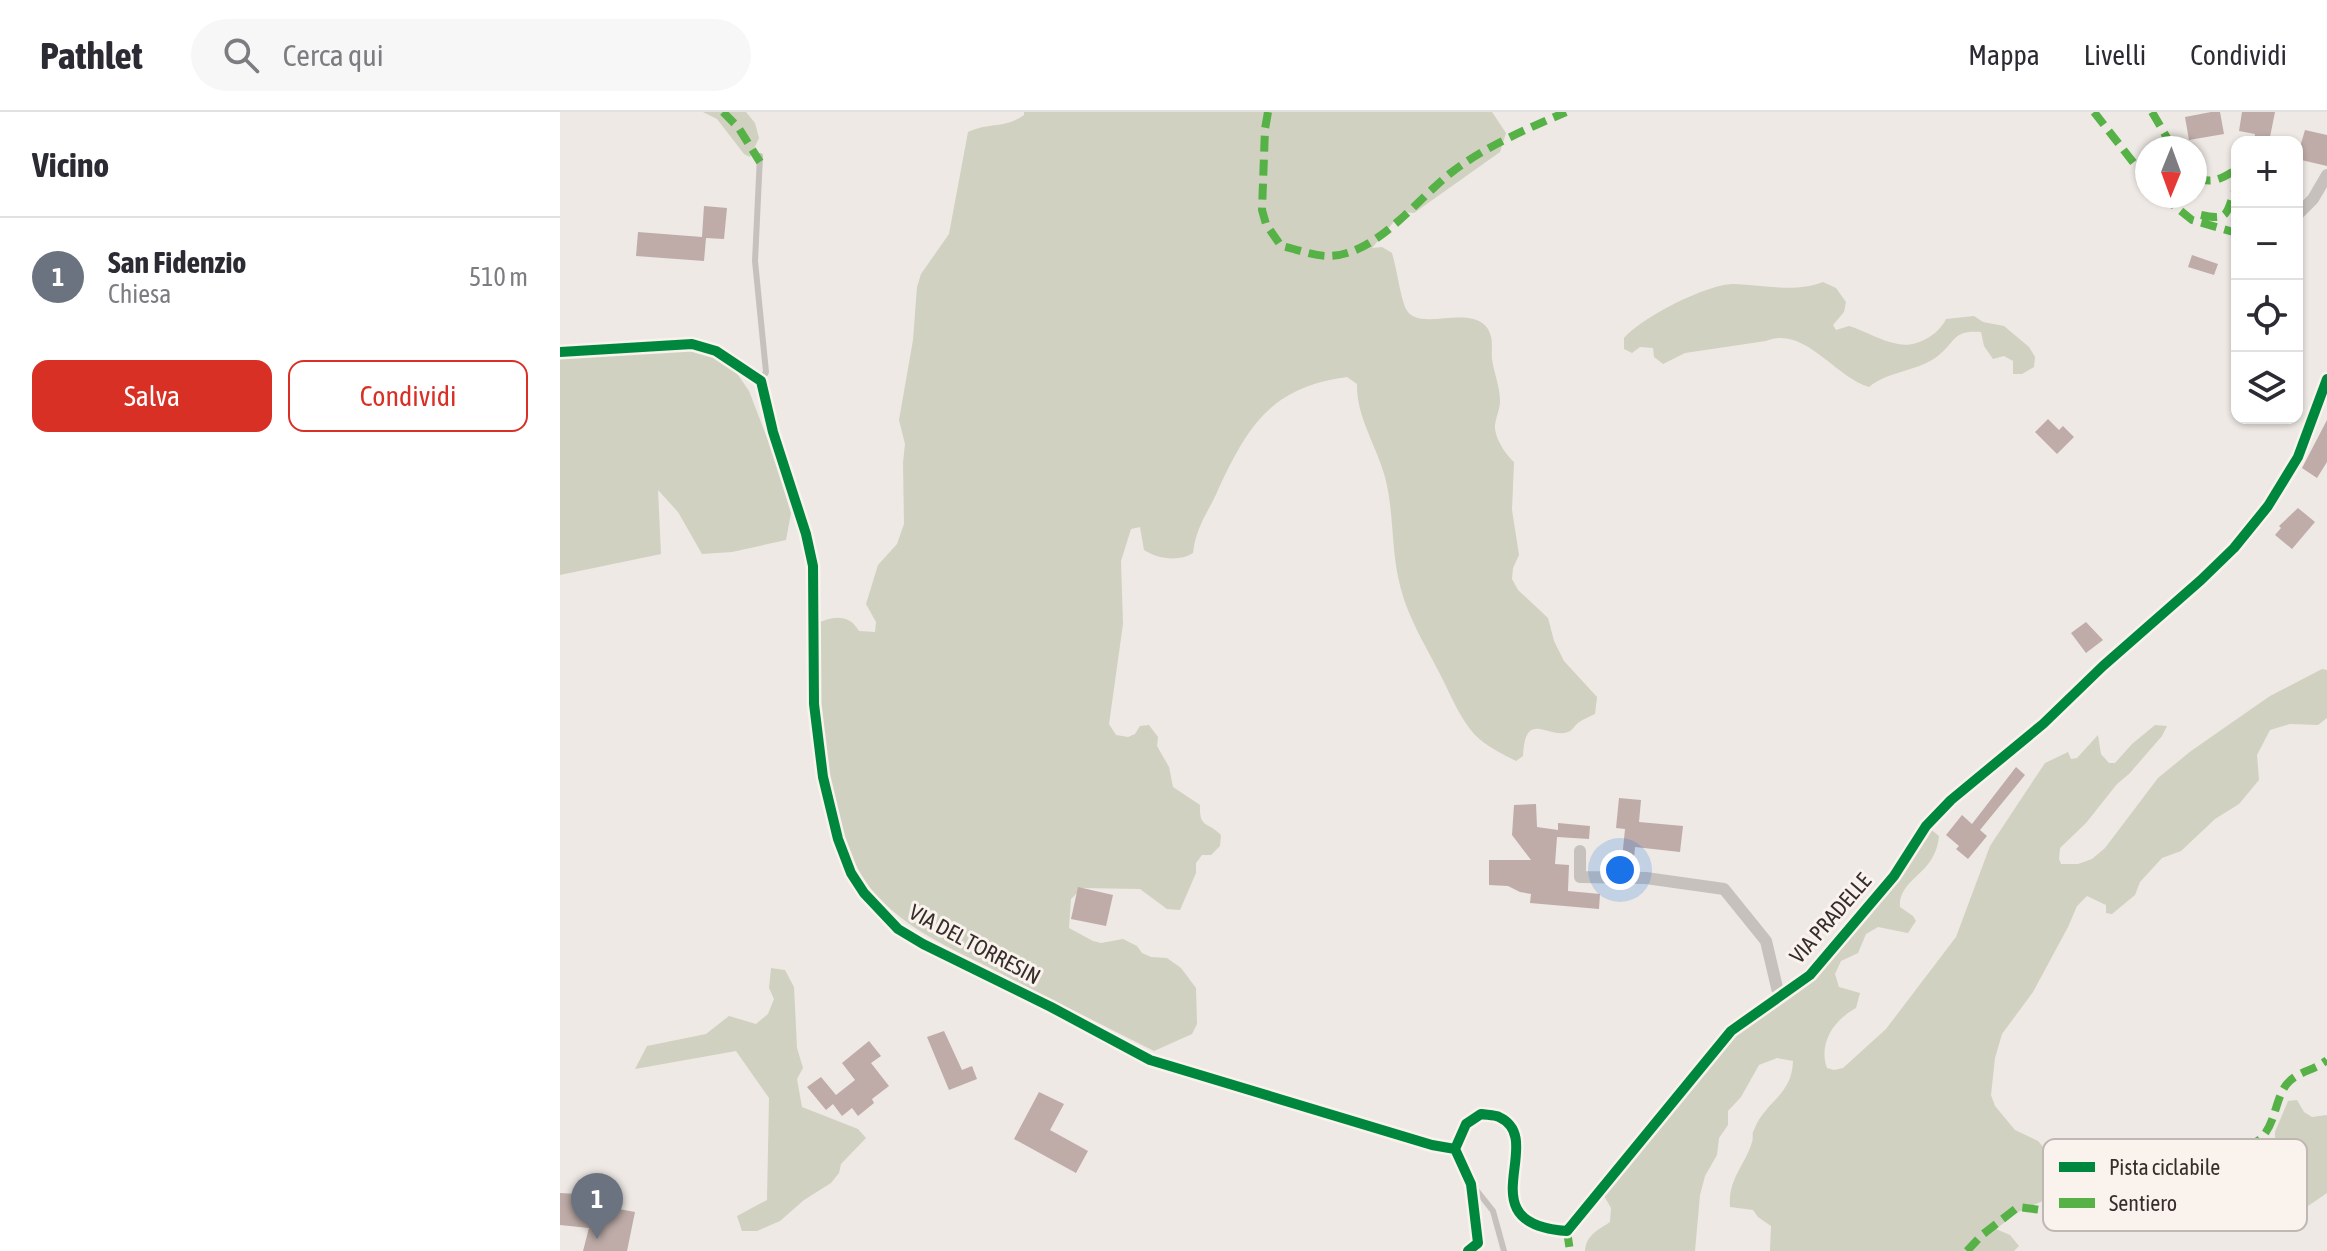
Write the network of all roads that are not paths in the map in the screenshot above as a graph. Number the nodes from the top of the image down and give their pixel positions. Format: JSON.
{"nodes":[{"id":1,"x":760,"y":156,"type":"dead end"},
{"id":2,"x":2327,"y":175,"type":"edge"},
{"id":3,"x":2303,"y":209,"type":"edge"},
{"id":4,"x":560,"y":352,"type":"edge"},
{"id":5,"x":2327,"y":379,"type":"edge"},
{"id":6,"x":761,"y":381,"type":"junction"},
{"id":7,"x":1580,"y":851,"type":"dead end"},
{"id":8,"x":1779,"y":996,"type":"junction"},
{"id":9,"x":1455,"y":1149,"type":"junction"},
{"id":10,"x":1471,"y":1184,"type":"junction"},
{"id":11,"x":1468,"y":1251,"type":"edge"},
{"id":12,"x":1504,"y":1251,"type":"edge"}],
"edges":[{"from":1,"to":6,"type":"lane"},
{"from":2,"to":3,"type":"street"},
{"from":4,"to":6,"type":"street"},
{"from":5,"to":8,"type":"street","name":"VIA PRADELLE"},
{"from":6,"to":9,"type":"street","name":"VIA DEL TORRESIN"},
{"from":7,"to":8,"type":"street","name":"VIA PRADELLE"},
{"from":8,"to":9,"type":"street","name":"VIA PRADELLE"},
{"from":9,"to":10,"type":"street"},
{"from":10,"to":11,"type":"street"},
{"from":10,"to":12,"type":"lane"}]}
